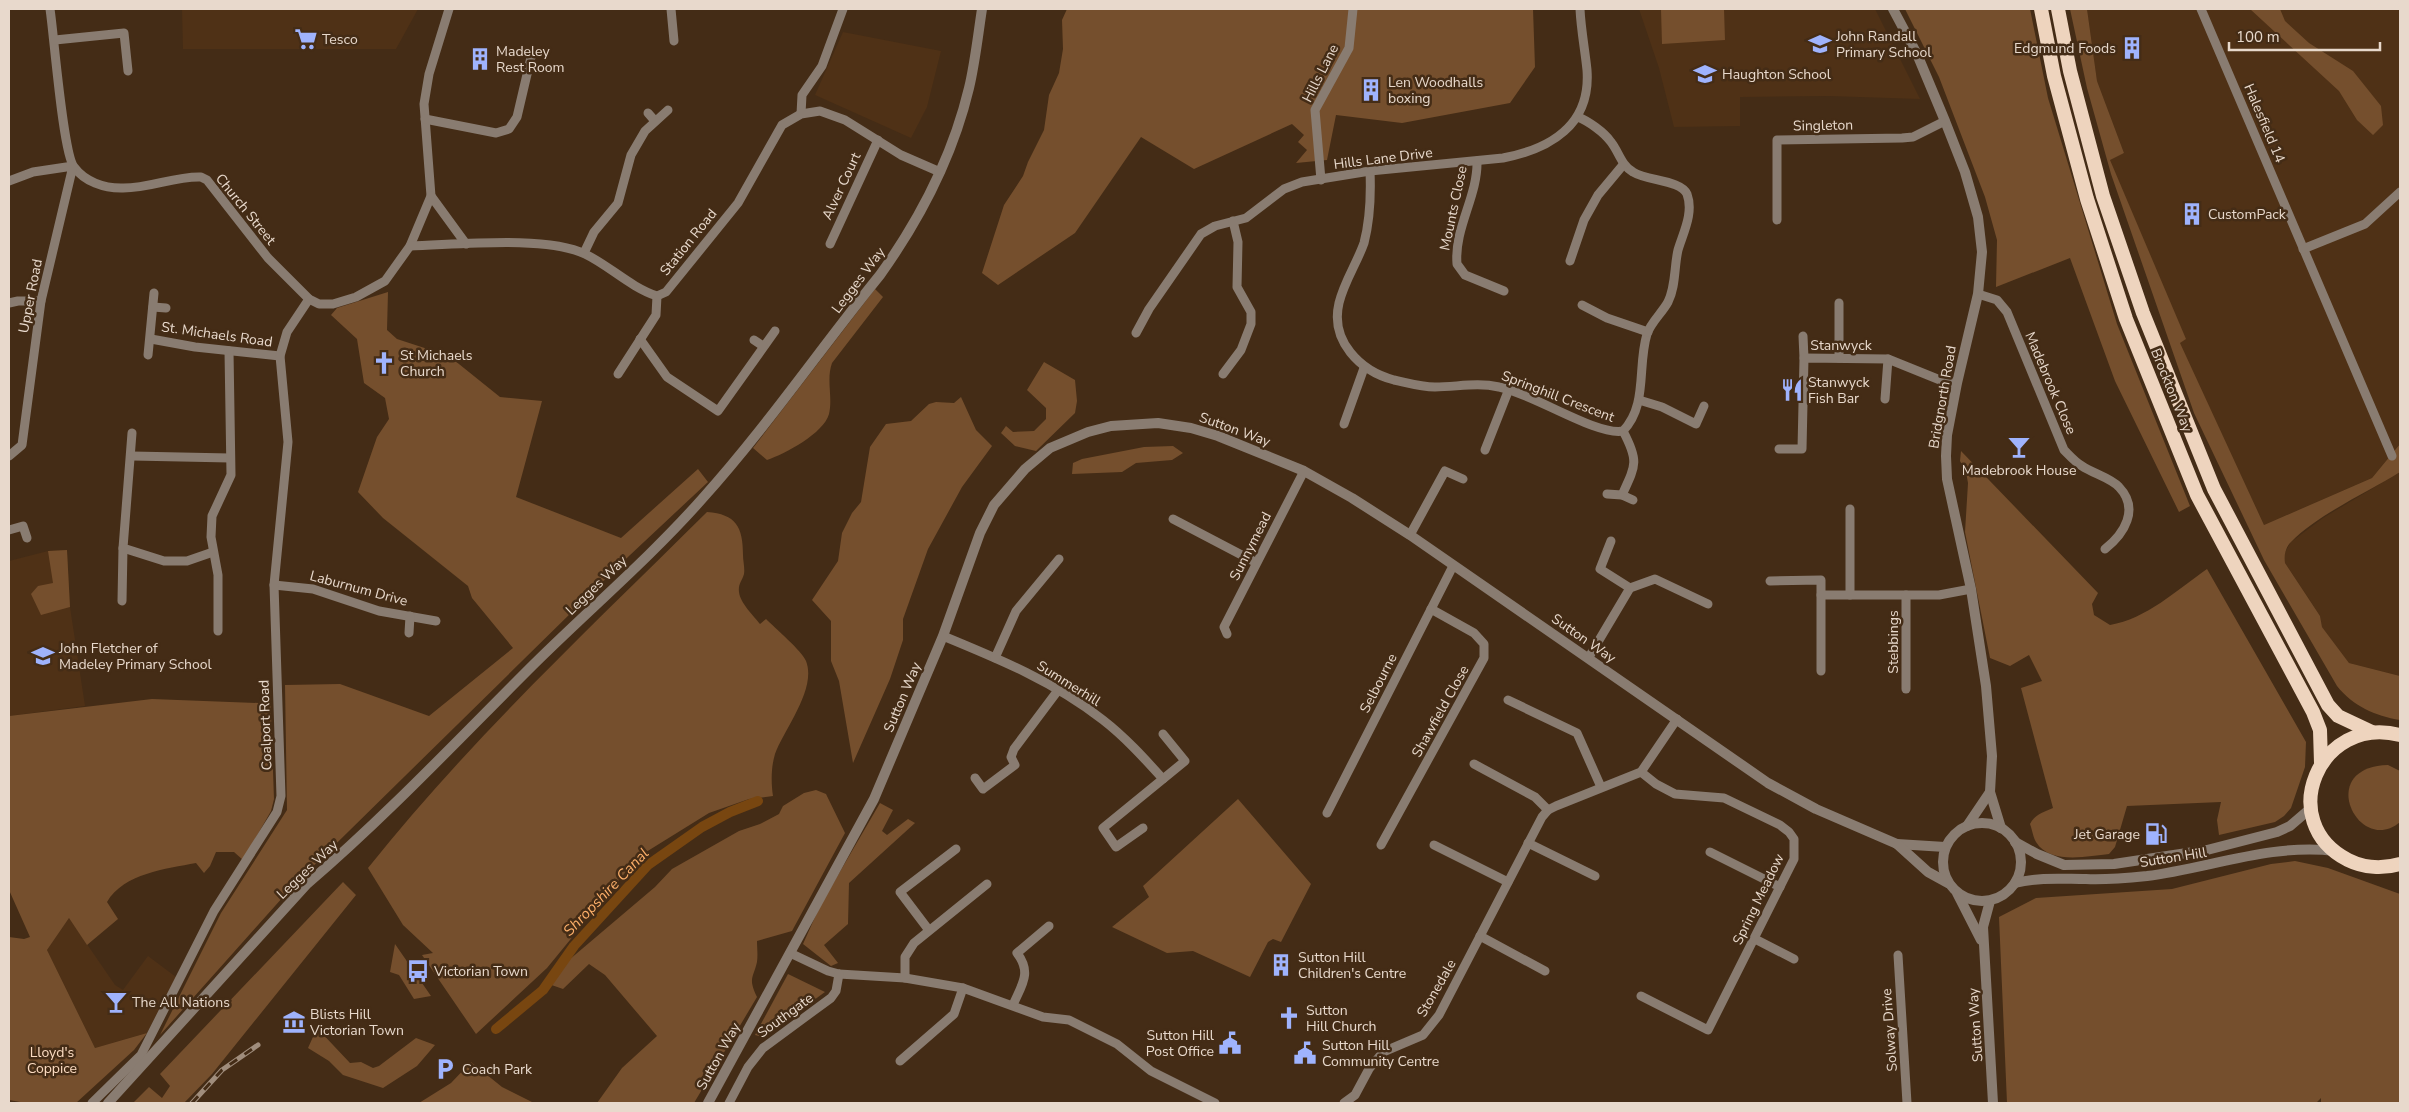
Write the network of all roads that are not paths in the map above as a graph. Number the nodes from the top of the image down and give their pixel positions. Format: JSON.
{"nodes":[{"id":1,"x":50,"y":9,"type":"edge"},
{"id":2,"x":449,"y":9,"type":"edge"},
{"id":3,"x":671,"y":9,"type":"edge"},
{"id":4,"x":843,"y":9,"type":"edge"},
{"id":5,"x":982,"y":9,"type":"edge"},
{"id":6,"x":1353,"y":9,"type":"edge"},
{"id":7,"x":1580,"y":9,"type":"edge"},
{"id":8,"x":1893,"y":9,"type":"edge"},
{"id":9,"x":2040,"y":9,"type":"edge"},
{"id":10,"x":2058,"y":9,"type":"edge"},
{"id":11,"x":2201,"y":9,"type":"edge"},
{"id":12,"x":55,"y":40,"type":"junction"},
{"id":13,"x":674,"y":42,"type":"dead end"},
{"id":14,"x":532,"y":53,"type":"dead end"},
{"id":15,"x":128,"y":71,"type":"dead end"},
{"id":16,"x":668,"y":110,"type":"dead end"},
{"id":17,"x":648,"y":114,"type":"dead end"},
{"id":18,"x":801,"y":114,"type":"junction"},
{"id":19,"x":1578,"y":117,"type":"junction"},
{"id":20,"x":425,"y":119,"type":"junction"},
{"id":21,"x":655,"y":121,"type":"junction"},
{"id":22,"x":1945,"y":121,"type":"junction"},
{"id":23,"x":878,"y":140,"type":"junction"},
{"id":24,"x":1477,"y":160,"type":"junction"},
{"id":25,"x":1623,"y":165,"type":"junction"},
{"id":26,"x":73,"y":166,"type":"junction"},
{"id":27,"x":940,"y":172,"type":"junction"},
{"id":28,"x":1370,"y":172,"type":"junction"},
{"id":29,"x":1321,"y":180,"type":"junction"},
{"id":30,"x":9,"y":181,"type":"edge"},
{"id":31,"x":2400,"y":192,"type":"edge"},
{"id":32,"x":431,"y":196,"type":"junction"},
{"id":33,"x":1777,"y":220,"type":"dead end"},
{"id":34,"x":1233,"y":221,"type":"junction"},
{"id":35,"x":466,"y":244,"type":"junction"},
{"id":36,"x":830,"y":244,"type":"dead end"},
{"id":37,"x":410,"y":246,"type":"junction"},
{"id":38,"x":2303,"y":249,"type":"junction"},
{"id":39,"x":584,"y":253,"type":"junction"},
{"id":40,"x":1570,"y":261,"type":"dead end"},
{"id":41,"x":1504,"y":291,"type":"dead end"},
{"id":42,"x":154,"y":293,"type":"dead end"},
{"id":43,"x":1978,"y":294,"type":"junction"},
{"id":44,"x":657,"y":296,"type":"junction"},
{"id":45,"x":309,"y":299,"type":"junction"},
{"id":46,"x":41,"y":301,"type":"junction"},
{"id":47,"x":9,"y":303,"type":"edge"},
{"id":48,"x":1838,"y":303,"type":"dead end"},
{"id":49,"x":1582,"y":304,"type":"dead end"},
{"id":50,"x":153,"y":307,"type":"junction"},
{"id":51,"x":166,"y":308,"type":"dead end"},
{"id":52,"x":775,"y":331,"type":"dead end"},
{"id":53,"x":1136,"y":332,"type":"dead end"},
{"id":54,"x":1648,"y":332,"type":"junction"},
{"id":55,"x":1803,"y":336,"type":"dead end"},
{"id":56,"x":151,"y":339,"type":"junction"},
{"id":57,"x":640,"y":339,"type":"junction"},
{"id":58,"x":754,"y":340,"type":"dead end"},
{"id":59,"x":764,"y":346,"type":"junction"},
{"id":60,"x":229,"y":352,"type":"junction"},
{"id":61,"x":148,"y":355,"type":"dead end"},
{"id":62,"x":280,"y":356,"type":"junction"},
{"id":63,"x":1804,"y":358,"type":"junction"},
{"id":64,"x":1838,"y":358,"type":"junction"},
{"id":65,"x":1888,"y":359,"type":"junction"},
{"id":66,"x":1364,"y":368,"type":"junction"},
{"id":67,"x":618,"y":374,"type":"dead end"},
{"id":68,"x":1223,"y":374,"type":"dead end"},
{"id":69,"x":1957,"y":383,"type":"junction"},
{"id":70,"x":1509,"y":389,"type":"junction"},
{"id":71,"x":1885,"y":399,"type":"dead end"},
{"id":72,"x":1639,"y":400,"type":"junction"},
{"id":73,"x":1704,"y":406,"type":"dead end"},
{"id":74,"x":1344,"y":424,"type":"dead end"},
{"id":75,"x":1623,"y":431,"type":"junction"},
{"id":76,"x":132,"y":433,"type":"dead end"},
{"id":77,"x":1779,"y":449,"type":"dead end"},
{"id":78,"x":1485,"y":450,"type":"dead end"},
{"id":79,"x":9,"y":456,"type":"edge"},
{"id":80,"x":132,"y":456,"type":"junction"},
{"id":81,"x":2392,"y":456,"type":"dead end"},
{"id":82,"x":230,"y":458,"type":"junction"},
{"id":83,"x":1304,"y":471,"type":"junction"},
{"id":84,"x":1463,"y":479,"type":"dead end"},
{"id":85,"x":1607,"y":494,"type":"dead end"},
{"id":86,"x":1622,"y":495,"type":"junction"},
{"id":87,"x":1633,"y":500,"type":"dead end"},
{"id":88,"x":1850,"y":509,"type":"dead end"},
{"id":89,"x":1173,"y":519,"type":"dead end"},
{"id":90,"x":9,"y":530,"type":"edge"},
{"id":91,"x":1410,"y":536,"type":"junction"},
{"id":92,"x":27,"y":538,"type":"dead end"},
{"id":93,"x":1611,"y":541,"type":"dead end"},
{"id":94,"x":123,"y":548,"type":"junction"},
{"id":95,"x":2105,"y":549,"type":"dead end"},
{"id":96,"x":213,"y":552,"type":"junction"},
{"id":97,"x":1059,"y":559,"type":"dead end"},
{"id":98,"x":1256,"y":562,"type":"junction"},
{"id":99,"x":1453,"y":566,"type":"junction"},
{"id":100,"x":1770,"y":581,"type":"dead end"},
{"id":101,"x":274,"y":585,"type":"junction"},
{"id":102,"x":1630,"y":588,"type":"junction"},
{"id":103,"x":1971,"y":589,"type":"junction"},
{"id":104,"x":1821,"y":595,"type":"junction"},
{"id":105,"x":1850,"y":595,"type":"junction"},
{"id":106,"x":1906,"y":595,"type":"junction"},
{"id":107,"x":122,"y":601,"type":"dead end"},
{"id":108,"x":1708,"y":604,"type":"dead end"},
{"id":109,"x":1431,"y":609,"type":"junction"},
{"id":110,"x":410,"y":616,"type":"junction"},
{"id":111,"x":436,"y":621,"type":"dead end"},
{"id":112,"x":218,"y":631,"type":"dead end"},
{"id":113,"x":409,"y":633,"type":"dead end"},
{"id":114,"x":1227,"y":634,"type":"dead end"},
{"id":115,"x":943,"y":636,"type":"junction"},
{"id":116,"x":1589,"y":657,"type":"junction"},
{"id":117,"x":995,"y":658,"type":"junction"},
{"id":118,"x":1821,"y":671,"type":"dead end"},
{"id":119,"x":1059,"y":689,"type":"junction"},
{"id":120,"x":1906,"y":689,"type":"dead end"},
{"id":121,"x":1508,"y":700,"type":"dead end"},
{"id":122,"x":1677,"y":719,"type":"junction"},
{"id":123,"x":2372,"y":732,"type":"junction"},
{"id":124,"x":1163,"y":734,"type":"dead end"},
{"id":125,"x":2400,"y":736,"type":"edge"},
{"id":126,"x":2321,"y":763,"type":"junction"},
{"id":127,"x":1474,"y":764,"type":"dead end"},
{"id":128,"x":1640,"y":772,"type":"junction"},
{"id":129,"x":975,"y":778,"type":"dead end"},
{"id":130,"x":1164,"y":779,"type":"junction"},
{"id":131,"x":1601,"y":787,"type":"junction"},
{"id":132,"x":1990,"y":792,"type":"junction"},
{"id":133,"x":2311,"y":808,"type":"junction"},
{"id":134,"x":1548,"y":810,"type":"junction"},
{"id":135,"x":1327,"y":813,"type":"dead end"},
{"id":136,"x":1966,"y":826,"type":"junction"},
{"id":137,"x":1143,"y":828,"type":"dead end"},
{"id":138,"x":2001,"y":828,"type":"junction"},
{"id":139,"x":2015,"y":842,"type":"junction"},
{"id":140,"x":1528,"y":843,"type":"junction"},
{"id":141,"x":1897,"y":844,"type":"junction"},
{"id":142,"x":1381,"y":846,"type":"dead end"},
{"id":143,"x":1434,"y":846,"type":"dead end"},
{"id":144,"x":1945,"y":847,"type":"junction"},
{"id":145,"x":956,"y":850,"type":"dead end"},
{"id":146,"x":2334,"y":851,"type":"junction"},
{"id":147,"x":1710,"y":852,"type":"dead end"},
{"id":148,"x":2400,"y":864,"type":"edge"},
{"id":149,"x":2374,"y":867,"type":"junction"},
{"id":150,"x":1594,"y":876,"type":"dead end"},
{"id":151,"x":2400,"y":876,"type":"edge"},
{"id":152,"x":1508,"y":882,"type":"junction"},
{"id":153,"x":1948,"y":883,"type":"junction"},
{"id":154,"x":2015,"y":883,"type":"junction"},
{"id":155,"x":986,"y":884,"type":"dead end"},
{"id":156,"x":1780,"y":887,"type":"junction"},
{"id":157,"x":1956,"y":893,"type":"junction"},
{"id":158,"x":1990,"y":901,"type":"junction"},
{"id":159,"x":1049,"y":926,"type":"dead end"},
{"id":160,"x":928,"y":929,"type":"junction"},
{"id":161,"x":1480,"y":936,"type":"junction"},
{"id":162,"x":1755,"y":939,"type":"junction"},
{"id":163,"x":1984,"y":946,"type":"junction"},
{"id":164,"x":790,"y":953,"type":"junction"},
{"id":165,"x":1898,"y":955,"type":"dead end"},
{"id":166,"x":1794,"y":959,"type":"dead end"},
{"id":167,"x":1545,"y":971,"type":"dead end"},
{"id":168,"x":839,"y":974,"type":"junction"},
{"id":169,"x":905,"y":978,"type":"junction"},
{"id":170,"x":962,"y":988,"type":"junction"},
{"id":171,"x":1641,"y":996,"type":"dead end"},
{"id":172,"x":1013,"y":1005,"type":"junction"},
{"id":173,"x":900,"y":1061,"type":"dead end"},
{"id":174,"x":92,"y":1103,"type":"edge"},
{"id":175,"x":108,"y":1103,"type":"edge"},
{"id":176,"x":708,"y":1103,"type":"edge"},
{"id":177,"x":729,"y":1103,"type":"edge"},
{"id":178,"x":1215,"y":1103,"type":"edge"},
{"id":179,"x":1344,"y":1103,"type":"edge"},
{"id":180,"x":1907,"y":1103,"type":"edge"},
{"id":181,"x":1993,"y":1103,"type":"edge"}],
"edges":[{"from":1,"to":12,"type":"street"},
{"from":2,"to":20,"type":"street"},
{"from":3,"to":13,"type":"street"},
{"from":4,"to":18,"type":"street"},
{"from":5,"to":27,"type":"street","name":"Legges Way"},
{"from":6,"to":29,"type":"street","name":"Hills Lane"},
{"from":7,"to":19,"type":"street"},
{"from":8,"to":22,"type":"street","name":"Bridgnorth Road"},
{"from":9,"to":126,"type":"highway","name":"Brockton Way"},
{"from":10,"to":123,"type":"highway","name":"Brockton Way"},
{"from":11,"to":38,"type":"street","name":"Halesfield 14"},
{"from":12,"to":15,"type":"street"},
{"from":12,"to":26,"type":"street"},
{"from":14,"to":20,"type":"street"},
{"from":16,"to":21,"type":"street"},
{"from":17,"to":21,"type":"street"},
{"from":18,"to":23,"type":"street"},
{"from":18,"to":44,"type":"street","name":"Station Road"},
{"from":19,"to":24,"type":"street","name":"Hills Lane Drive"},
{"from":19,"to":25,"type":"street"},
{"from":20,"to":32,"type":"street"},
{"from":21,"to":39,"type":"street"},
{"from":22,"to":33,"type":"street","name":"Singleton"},
{"from":22,"to":43,"type":"street","name":"Bridgnorth Road"},
{"from":23,"to":27,"type":"street"},
{"from":23,"to":36,"type":"street","name":"Alver Court"},
{"from":24,"to":28,"type":"street","name":"Hills Lane Drive"},
{"from":24,"to":41,"type":"street","name":"Mounts Close"},
{"from":25,"to":40,"type":"street"},
{"from":25,"to":54,"type":"street","name":"Springhill Crescent"},
{"from":26,"to":30,"type":"street"},
{"from":26,"to":45,"type":"street","name":"Church Street"},
{"from":26,"to":46,"type":"street","name":"Upper Road"},
{"from":27,"to":175,"type":"street","name":"Legges Way"},
{"from":28,"to":29,"type":"street","name":"Hills Lane Drive"},
{"from":28,"to":66,"type":"street","name":"Springhill Crescent"},
{"from":29,"to":34,"type":"street","name":"Hills Lane Drive"},
{"from":31,"to":38,"type":"street"},
{"from":32,"to":35,"type":"street"},
{"from":32,"to":37,"type":"street"},
{"from":34,"to":53,"type":"street","name":"Hills Lane Drive"},
{"from":34,"to":68,"type":"street"},
{"from":35,"to":37,"type":"street"},
{"from":35,"to":39,"type":"street"},
{"from":37,"to":45,"type":"street"},
{"from":38,"to":81,"type":"street","name":"Halesfield 14"},
{"from":39,"to":44,"type":"street"},
{"from":42,"to":50,"type":"street","name":"St. Michaels Road"},
{"from":43,"to":69,"type":"street","name":"Bridgnorth Road"},
{"from":43,"to":95,"type":"street","name":"Madebrook Close"},
{"from":44,"to":57,"type":"street"},
{"from":45,"to":62,"type":"street","name":"Coalport Road"},
{"from":46,"to":47,"type":"street"},
{"from":46,"to":79,"type":"street","name":"Upper Road"},
{"from":48,"to":64,"type":"street"},
{"from":49,"to":54,"type":"street"},
{"from":50,"to":51,"type":"street","name":"St. Michaels Road"},
{"from":50,"to":56,"type":"street","name":"St. Michaels Road"},
{"from":52,"to":59,"type":"street"},
{"from":54,"to":72,"type":"street","name":"Springhill Crescent"},
{"from":55,"to":63,"type":"street"},
{"from":56,"to":60,"type":"street","name":"St. Michaels Road"},
{"from":56,"to":61,"type":"street","name":"St. Michaels Road"},
{"from":57,"to":59,"type":"street"},
{"from":57,"to":67,"type":"street"},
{"from":58,"to":59,"type":"street"},
{"from":60,"to":62,"type":"street","name":"St. Michaels Road"},
{"from":60,"to":82,"type":"street"},
{"from":62,"to":101,"type":"street","name":"Coalport Road"},
{"from":63,"to":64,"type":"street","name":"Stanwyck"},
{"from":63,"to":77,"type":"street","name":"Stanwyck"},
{"from":64,"to":65,"type":"street","name":"Stanwyck"},
{"from":65,"to":69,"type":"street","name":"Stanwyck"},
{"from":65,"to":71,"type":"street"},
{"from":66,"to":70,"type":"street","name":"Springhill Crescent"},
{"from":66,"to":74,"type":"street"},
{"from":69,"to":103,"type":"street","name":"Bridgnorth Road"},
{"from":70,"to":75,"type":"street","name":"Springhill Crescent"},
{"from":70,"to":78,"type":"street"},
{"from":72,"to":73,"type":"street"},
{"from":72,"to":75,"type":"street","name":"Springhill Crescent"},
{"from":75,"to":86,"type":"street"},
{"from":76,"to":80,"type":"street"},
{"from":80,"to":82,"type":"street"},
{"from":80,"to":94,"type":"street"},
{"from":82,"to":96,"type":"street"},
{"from":83,"to":91,"type":"street","name":"Sutton Way"},
{"from":83,"to":98,"type":"street","name":"Sunnymead"},
{"from":83,"to":115,"type":"street","name":"Sutton Way"},
{"from":84,"to":91,"type":"street"},
{"from":85,"to":86,"type":"street"},
{"from":86,"to":87,"type":"street"},
{"from":88,"to":105,"type":"street"},
{"from":89,"to":98,"type":"street"},
{"from":90,"to":92,"type":"street"},
{"from":91,"to":99,"type":"street","name":"Sutton Way"},
{"from":93,"to":102,"type":"street"},
{"from":94,"to":96,"type":"street"},
{"from":94,"to":107,"type":"street"},
{"from":96,"to":112,"type":"street"},
{"from":97,"to":117,"type":"street"},
{"from":98,"to":114,"type":"street","name":"Sunnymead"},
{"from":99,"to":109,"type":"street","name":"Selbourne"},
{"from":99,"to":116,"type":"street","name":"Sutton Way"},
{"from":100,"to":104,"type":"street"},
{"from":101,"to":110,"type":"street","name":"Laburnum Drive"},
{"from":101,"to":174,"type":"street","name":"Coalport Road"},
{"from":102,"to":108,"type":"street"},
{"from":102,"to":116,"type":"street"},
{"from":103,"to":106,"type":"street","name":"Stebbings"},
{"from":103,"to":132,"type":"street","name":"Bridgnorth Road"},
{"from":104,"to":105,"type":"street","name":"Stebbings"},
{"from":104,"to":118,"type":"street"},
{"from":105,"to":106,"type":"street","name":"Stebbings"},
{"from":106,"to":120,"type":"street","name":"Stebbings"},
{"from":109,"to":135,"type":"street","name":"Selbourne"},
{"from":109,"to":142,"type":"street","name":"Shawfield Close"},
{"from":110,"to":111,"type":"street","name":"Laburnum Drive"},
{"from":110,"to":113,"type":"street"},
{"from":115,"to":117,"type":"street","name":"Summerhill"},
{"from":115,"to":164,"type":"street","name":"Sutton Way"},
{"from":116,"to":122,"type":"street","name":"Sutton Way"},
{"from":117,"to":119,"type":"street","name":"Summerhill"},
{"from":119,"to":129,"type":"street"},
{"from":119,"to":130,"type":"street","name":"Summerhill"},
{"from":121,"to":131,"type":"street"},
{"from":122,"to":128,"type":"street"},
{"from":122,"to":141,"type":"street","name":"Sutton Way"},
{"from":123,"to":125,"type":"highway"},
{"from":123,"to":126,"type":"highway"},
{"from":124,"to":130,"type":"street"},
{"from":126,"to":133,"type":"highway"},
{"from":127,"to":134,"type":"street"},
{"from":128,"to":131,"type":"street"},
{"from":128,"to":156,"type":"street","name":"Spring Meadow"},
{"from":130,"to":137,"type":"street"},
{"from":131,"to":134,"type":"street"},
{"from":132,"to":136,"type":"street"},
{"from":132,"to":138,"type":"street","name":"Bridgnorth Road"},
{"from":133,"to":139,"type":"street","name":"Sutton Hill"},
{"from":133,"to":146,"type":"highway"},
{"from":134,"to":140,"type":"street","name":"Stonedale"},
{"from":136,"to":138,"type":"street"},
{"from":136,"to":144,"type":"street"},
{"from":138,"to":139,"type":"street"},
{"from":139,"to":154,"type":"street"},
{"from":140,"to":150,"type":"street"},
{"from":140,"to":152,"type":"street","name":"Stonedale"},
{"from":141,"to":144,"type":"street","name":"Sutton Way"},
{"from":141,"to":153,"type":"street","name":"Sutton Way"},
{"from":143,"to":152,"type":"street"},
{"from":144,"to":153,"type":"street"},
{"from":145,"to":160,"type":"street"},
{"from":146,"to":149,"type":"highway"},
{"from":146,"to":154,"type":"street","name":"Sutton Hill"},
{"from":147,"to":156,"type":"street"},
{"from":148,"to":149,"type":"highway"},
{"from":149,"to":151,"type":"highway"},
{"from":152,"to":161,"type":"street","name":"Stonedale"},
{"from":153,"to":157,"type":"street"},
{"from":154,"to":158,"type":"street"},
{"from":155,"to":160,"type":"street"},
{"from":156,"to":162,"type":"street","name":"Spring Meadow"},
{"from":157,"to":158,"type":"street"},
{"from":157,"to":163,"type":"street","name":"Sutton Way"},
{"from":158,"to":163,"type":"street","name":"Sutton Way"},
{"from":159,"to":172,"type":"street"},
{"from":160,"to":169,"type":"street"},
{"from":161,"to":167,"type":"street"},
{"from":161,"to":179,"type":"street","name":"Stonedale"},
{"from":162,"to":166,"type":"street"},
{"from":162,"to":171,"type":"street","name":"Spring Meadow"},
{"from":163,"to":181,"type":"street","name":"Sutton Way"},
{"from":164,"to":168,"type":"street"},
{"from":164,"to":176,"type":"street","name":"Sutton Way"},
{"from":165,"to":180,"type":"street","name":"Solway Drive"},
{"from":168,"to":169,"type":"street"},
{"from":168,"to":177,"type":"street","name":"Southgate"},
{"from":169,"to":170,"type":"street"},
{"from":170,"to":172,"type":"street"},
{"from":170,"to":173,"type":"street"},
{"from":172,"to":178,"type":"street"}]}
